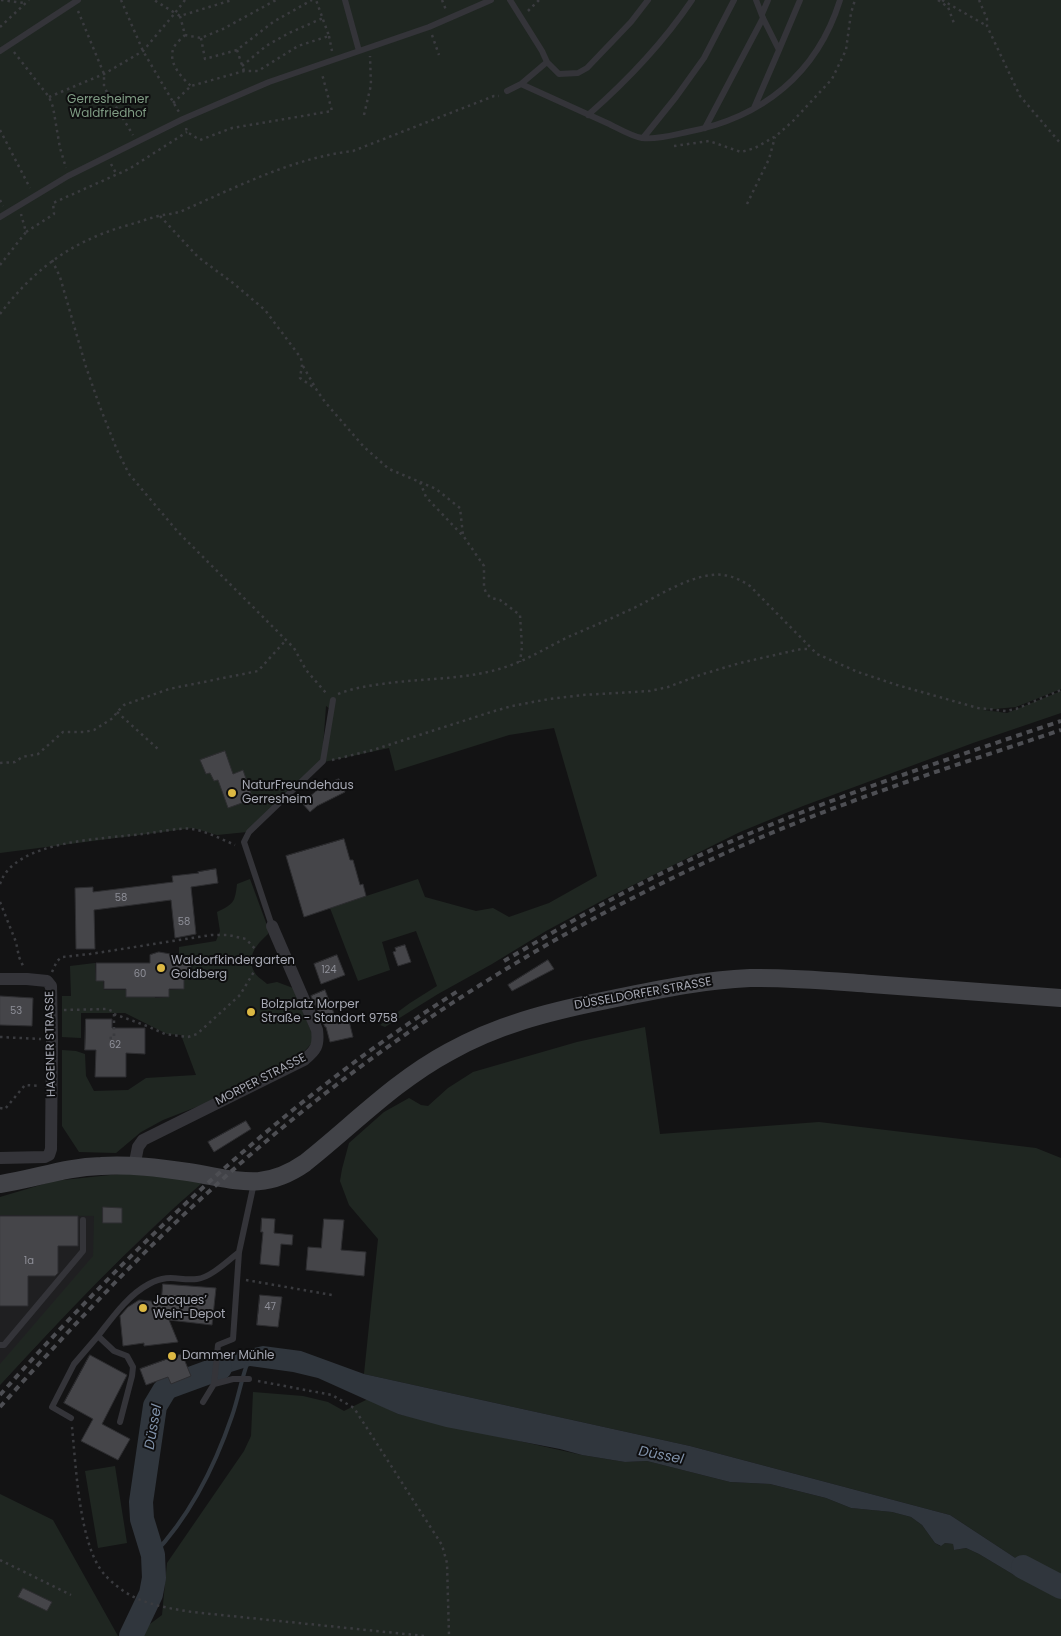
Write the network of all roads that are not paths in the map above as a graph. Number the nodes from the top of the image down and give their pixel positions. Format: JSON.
{"nodes":[{"id":1,"x":345,"y":0,"type":"edge"},
{"id":2,"x":491,"y":0,"type":"edge"},
{"id":3,"x":510,"y":0,"type":"edge"},
{"id":4,"x":648,"y":0,"type":"edge"},
{"id":5,"x":692,"y":0,"type":"edge"},
{"id":6,"x":734,"y":0,"type":"edge"},
{"id":7,"x":756,"y":0,"type":"edge"},
{"id":8,"x":768,"y":0,"type":"edge"},
{"id":9,"x":800,"y":0,"type":"edge"},
{"id":10,"x":840,"y":0,"type":"edge"},
{"id":11,"x":77,"y":1,"type":"edge"},
{"id":12,"x":763,"y":16,"type":"junction"},
{"id":13,"x":779,"y":50,"type":"junction"},
{"id":14,"x":0,"y":51,"type":"edge"},
{"id":15,"x":359,"y":51,"type":"junction"},
{"id":16,"x":547,"y":62,"type":"junction"},
{"id":17,"x":521,"y":84,"type":"junction"},
{"id":18,"x":505,"y":94,"type":"road end"},
{"id":19,"x":754,"y":109,"type":"junction"},
{"id":20,"x":588,"y":115,"type":"junction"},
{"id":21,"x":705,"y":128,"type":"junction"},
{"id":22,"x":643,"y":138,"type":"junction"},
{"id":23,"x":0,"y":217,"type":"edge"},
{"id":24,"x":333,"y":700,"type":"road end"},
{"id":25,"x":273,"y":932,"type":"joint"},
{"id":26,"x":0,"y":979,"type":"edge"},
{"id":27,"x":1061,"y":998,"type":"edge"},
{"id":28,"x":0,"y":1158,"type":"edge"},
{"id":29,"x":134,"y":1166,"type":"junction"},
{"id":30,"x":254,"y":1182,"type":"junction"},
{"id":31,"x":0,"y":1184,"type":"edge"},
{"id":32,"x":83,"y":1220,"type":"dead end"},
{"id":33,"x":239,"y":1252,"type":"junction"},
{"id":34,"x":98,"y":1336,"type":"junction"},
{"id":35,"x":0,"y":1345,"type":"edge"},
{"id":36,"x":249,"y":1379,"type":"road end"},
{"id":37,"x":214,"y":1384,"type":"junction"},
{"id":38,"x":203,"y":1402,"type":"dead end"},
{"id":39,"x":71,"y":1418,"type":"road end"},
{"id":40,"x":120,"y":1422,"type":"dead end"}],
"edges":[{"from":1,"to":15,"type":"lane"},
{"from":2,"to":15,"type":"lane"},
{"from":3,"to":16,"type":"lane"},
{"from":4,"to":16,"type":"lane"},
{"from":5,"to":20,"type":"lane"},
{"from":6,"to":22,"type":"lane"},
{"from":7,"to":12,"type":"lane"},
{"from":8,"to":12,"type":"lane"},
{"from":9,"to":13,"type":"lane"},
{"from":10,"to":19,"type":"lane"},
{"from":11,"to":14,"type":"lane"},
{"from":12,"to":13,"type":"lane"},
{"from":12,"to":21,"type":"lane"},
{"from":13,"to":19,"type":"lane"},
{"from":15,"to":23,"type":"lane"},
{"from":16,"to":17,"type":"lane"},
{"from":17,"to":18,"type":"lane"},
{"from":17,"to":20,"type":"lane"},
{"from":19,"to":21,"type":"lane"},
{"from":20,"to":22,"type":"lane"},
{"from":21,"to":22,"type":"lane"},
{"from":24,"to":25,"type":"lane","name":"MORPER STRASSE"},
{"from":25,"to":29,"type":"street","name":"MORPER STRASSE"},
{"from":26,"to":28,"type":"street","name":"HAGENER STRASSE"},
{"from":27,"to":30,"type":"main road","name":"DÜSSELDORFER STRASSE"},
{"from":29,"to":30,"type":"main road"},
{"from":29,"to":31,"type":"main road"},
{"from":30,"to":33,"type":"lane"},
{"from":32,"to":35,"type":"lane"},
{"from":33,"to":34,"type":"lane"},
{"from":33,"to":37,"type":"lane"},
{"from":34,"to":39,"type":"lane"},
{"from":34,"to":40,"type":"lane"},
{"from":36,"to":37,"type":"lane"},
{"from":37,"to":38,"type":"lane"}]}
